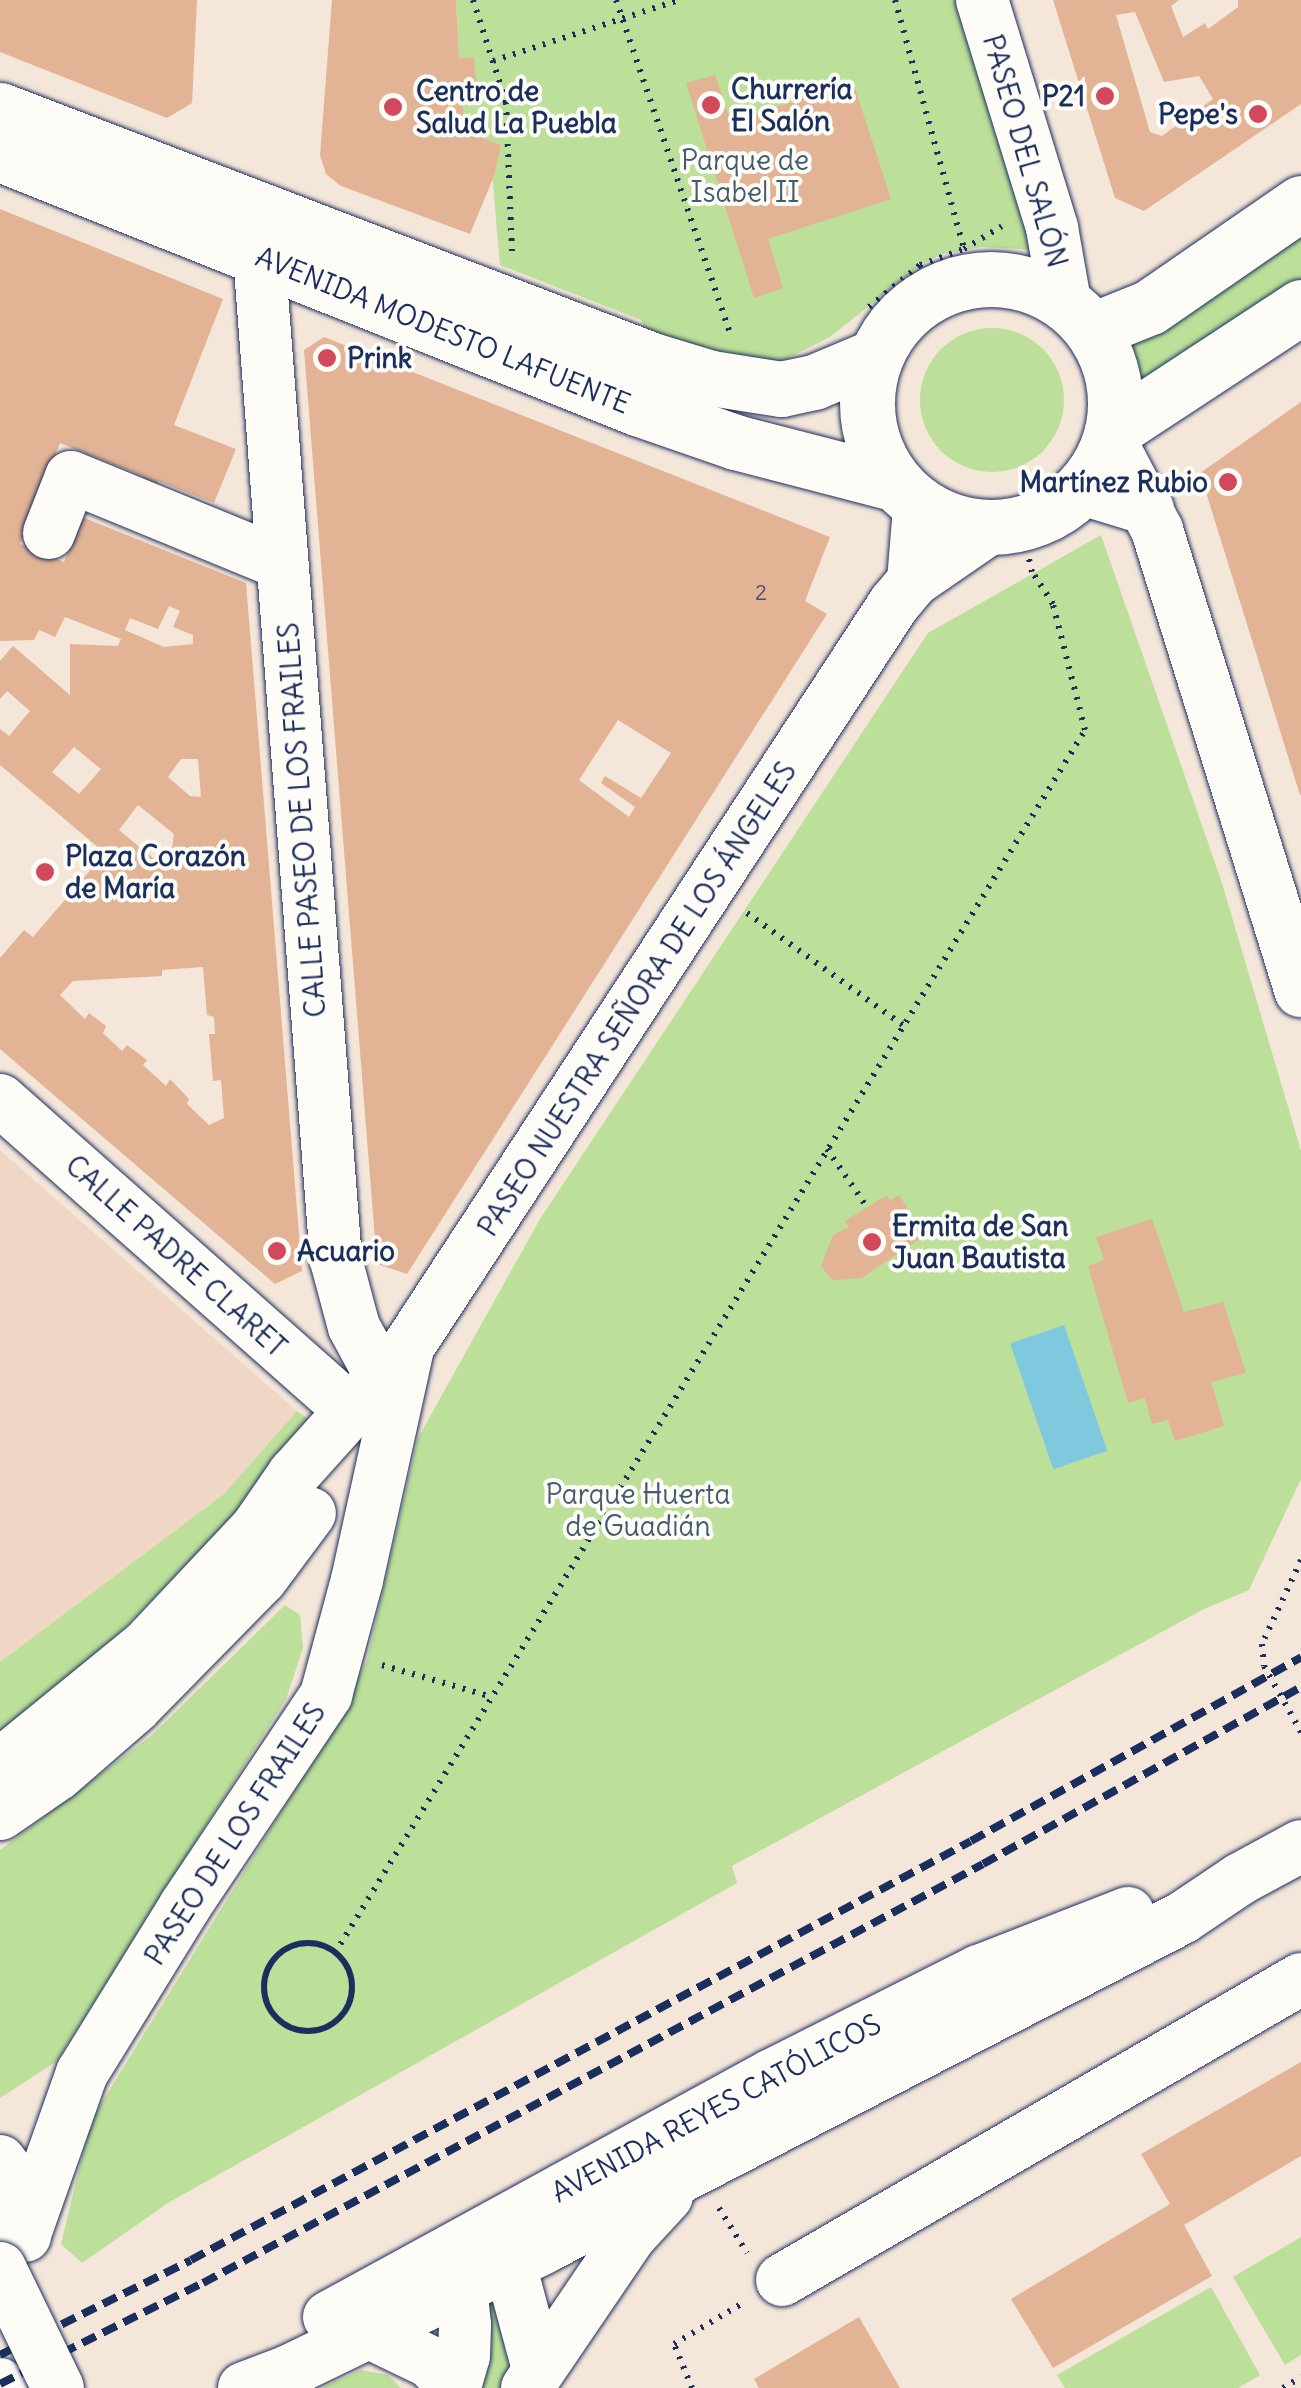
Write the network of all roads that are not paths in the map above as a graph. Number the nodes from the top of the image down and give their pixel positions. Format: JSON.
{"nodes":[{"id":1,"x":982,"y":0,"type":"edge"},
{"id":2,"x":0,"y":110,"type":"edge"},
{"id":3,"x":0,"y":154,"type":"edge"},
{"id":4,"x":1301,"y":203,"type":"edge"},
{"id":5,"x":259,"y":255,"type":"junction"},
{"id":6,"x":1301,"y":307,"type":"edge"},
{"id":7,"x":1079,"y":316,"type":"junction"},
{"id":8,"x":876,"y":356,"type":"junction"},
{"id":9,"x":1111,"y":436,"type":"junction"},
{"id":10,"x":1082,"y":489,"type":"junction"},
{"id":11,"x":906,"y":495,"type":"junction"},
{"id":12,"x":1148,"y":510,"type":"junction"},
{"id":13,"x":990,"y":528,"type":"junction"},
{"id":14,"x":49,"y":533,"type":"dead end"},
{"id":15,"x":282,"y":563,"type":"junction"},
{"id":16,"x":913,"y":580,"type":"junction"},
{"id":17,"x":1301,"y":991,"type":"edge"},
{"id":18,"x":0,"y":1100,"type":"edge"},
{"id":19,"x":381,"y":1378,"type":"junction"},
{"id":20,"x":262,"y":1579,"type":"junction"},
{"id":21,"x":348,"y":1612,"type":"junction"},
{"id":22,"x":0,"y":1766,"type":"edge"},
{"id":23,"x":0,"y":1814,"type":"edge"},
{"id":24,"x":1301,"y":1846,"type":"edge"},
{"id":25,"x":1240,"y":1879,"type":"junction"},
{"id":26,"x":1301,"y":1978,"type":"edge"},
{"id":27,"x":82,"y":2073,"type":"junction"},
{"id":28,"x":0,"y":2132,"type":"edge"},
{"id":29,"x":0,"y":2161,"type":"edge"},
{"id":30,"x":692,"y":2171,"type":"junction"},
{"id":31,"x":13,"y":2250,"type":"edge"},
{"id":32,"x":473,"y":2260,"type":"junction"},
{"id":33,"x":0,"y":2279,"type":"edge"},
{"id":34,"x":776,"y":2284,"type":"road end"},
{"id":35,"x":368,"y":2332,"type":"junction"},
{"id":36,"x":25,"y":2379,"type":"edge"},
{"id":37,"x":532,"y":2379,"type":"edge"},
{"id":38,"x":216,"y":2388,"type":"edge"},
{"id":39,"x":244,"y":2388,"type":"edge"},
{"id":40,"x":455,"y":2388,"type":"edge"}],
"edges":[{"from":1,"to":7,"type":"street","name":"PASEO DEL SALÓN"},
{"from":2,"to":8,"type":"main road","name":"AVENIDA MODESTO LAFUENTE"},
{"from":3,"to":5,"type":"main road","name":"AVENIDA MODESTO LAFUENTE"},
{"from":4,"to":7,"type":"main road"},
{"from":5,"to":11,"type":"main road","name":"AVENIDA MODESTO LAFUENTE"},
{"from":5,"to":15,"type":"street","name":"CALLE PASEO DE LOS FRAILES"},
{"from":6,"to":9,"type":"main road"},
{"from":7,"to":8,"type":"main road"},
{"from":7,"to":9,"type":"main road"},
{"from":8,"to":11,"type":"main road"},
{"from":9,"to":10,"type":"main road"},
{"from":9,"to":12,"type":"street"},
{"from":10,"to":12,"type":"street"},
{"from":10,"to":13,"type":"main road"},
{"from":11,"to":13,"type":"main road"},
{"from":11,"to":16,"type":"street","name":"PASEO NUESTRA SEÑORA DE LOS ÁNGELES"},
{"from":12,"to":17,"type":"street"},
{"from":13,"to":16,"type":"street","name":"PASEO NUESTRA SEÑORA DE LOS ÁNGELES"},
{"from":14,"to":15,"type":"street"},
{"from":15,"to":19,"type":"street","name":"CALLE PASEO DE LOS FRAILES"},
{"from":16,"to":19,"type":"street","name":"PASEO NUESTRA SEÑORA DE LOS ÁNGELES"},
{"from":18,"to":19,"type":"street","name":"CALLE PADRE CLARET"},
{"from":19,"to":20,"type":"street","name":"PASEO NUESTRA SEÑORA DE LOS ÁNGELES"},
{"from":19,"to":21,"type":"street","name":"PASEO DE LOS FRAILES"},
{"from":19,"to":22,"type":"street","name":"PASEO NUESTRA SEÑORA DE LOS ÁNGELES"},
{"from":20,"to":21,"type":"street"},
{"from":20,"to":23,"type":"street","name":"PASEO NUESTRA SEÑORA DE LOS ÁNGELES"},
{"from":21,"to":27,"type":"street","name":"PASEO DE LOS FRAILES"},
{"from":24,"to":25,"type":"street","name":"AVENIDA REYES CATÓLICOS"},
{"from":25,"to":30,"type":"street","name":"AVENIDA REYES CATÓLICOS"},
{"from":25,"to":32,"type":"street","name":"AVENIDA REYES CATÓLICOS"},
{"from":26,"to":34,"type":"street"},
{"from":27,"to":28,"type":"street","name":"PASEO DE LOS FRAILES"},
{"from":27,"to":31,"type":"street","name":"PASEO DE LOS FRAILES"},
{"from":29,"to":31,"type":"street"},
{"from":30,"to":32,"type":"street","name":"AVENIDA REYES CATÓLICOS"},
{"from":30,"to":37,"type":"street"},
{"from":31,"to":33,"type":"street","name":"PASEO DE LOS FRAILES"},
{"from":31,"to":36,"type":"street","bridge":true},
{"from":32,"to":35,"type":"street","name":"AVENIDA REYES CATÓLICOS"},
{"from":32,"to":37,"type":"street"},
{"from":32,"to":38,"type":"street","name":"AVENIDA REYES CATÓLICOS"},
{"from":32,"to":40,"type":"street"},
{"from":35,"to":39,"type":"street","name":"AVENIDA REYES CATÓLICOS"},
{"from":35,"to":40,"type":"street"}]}
